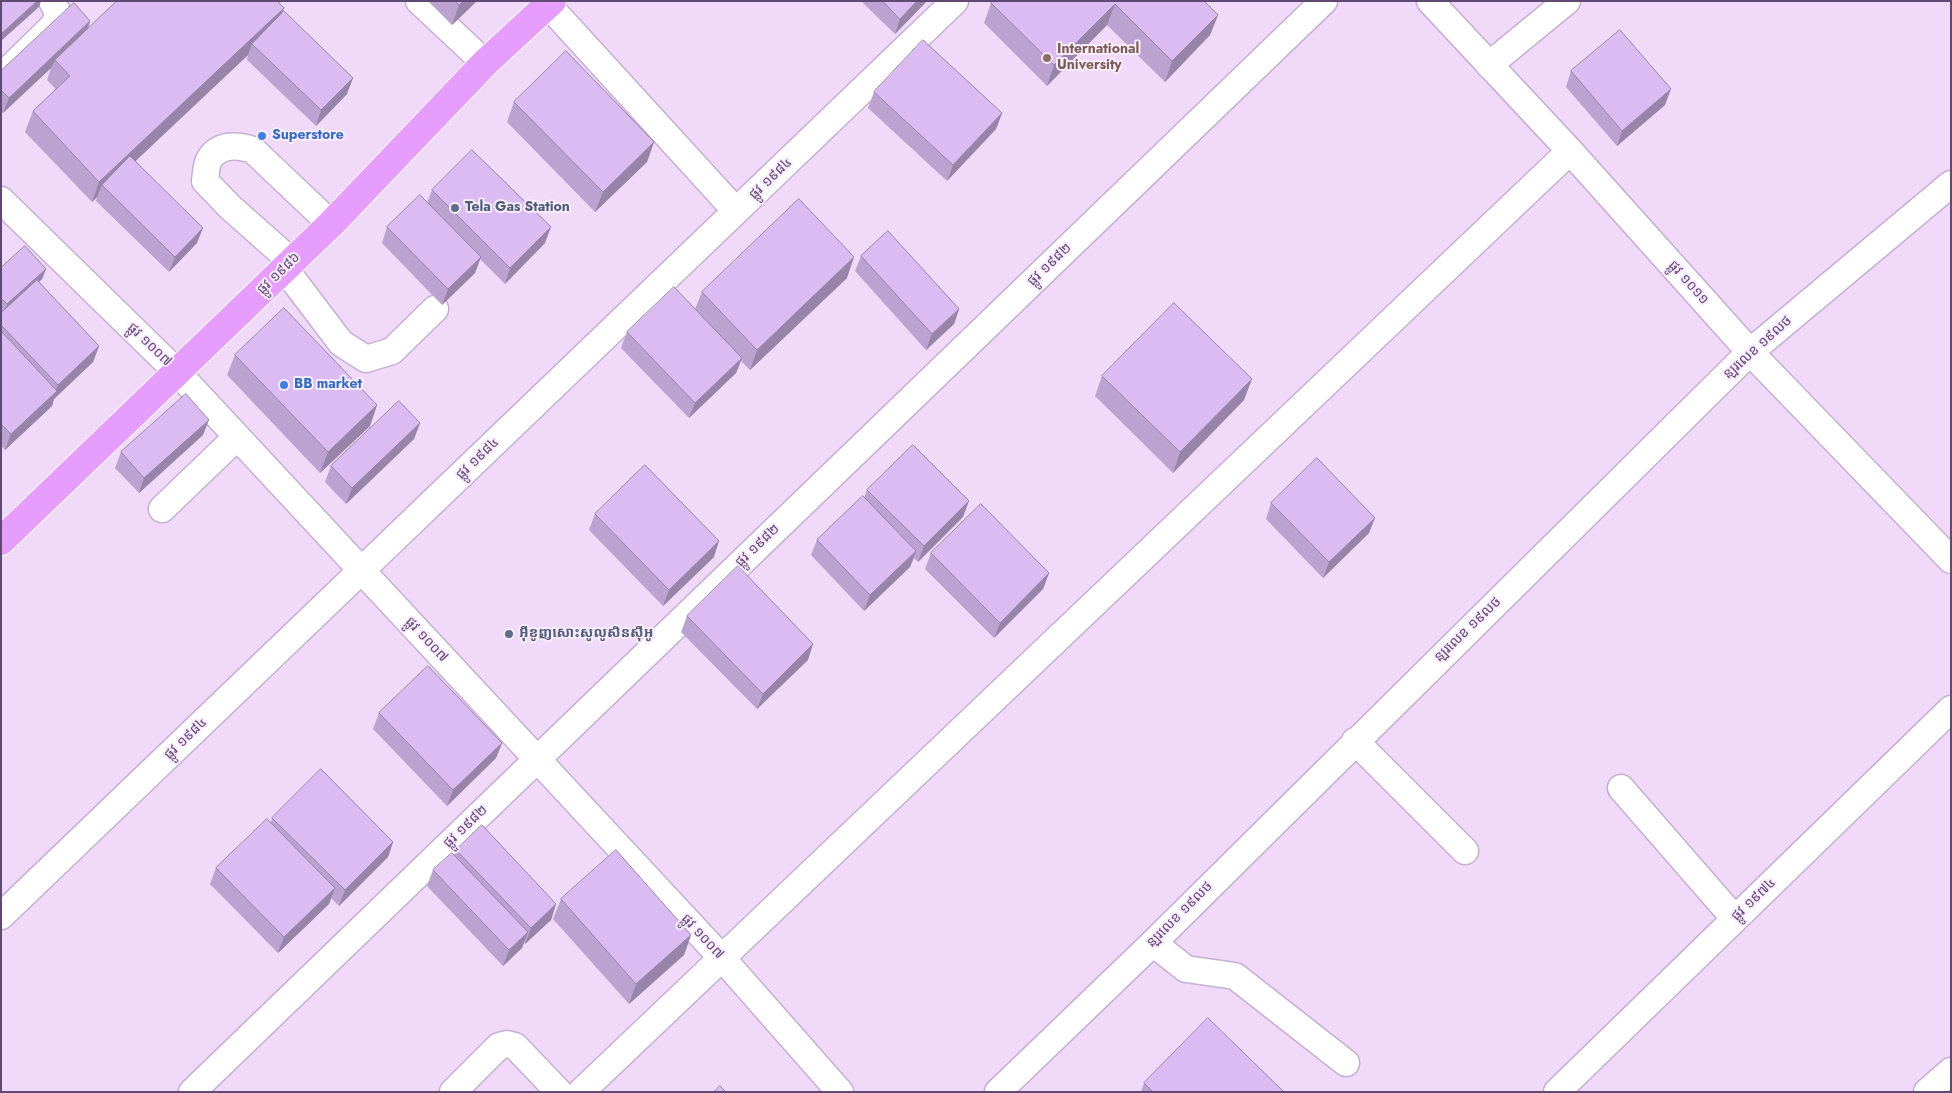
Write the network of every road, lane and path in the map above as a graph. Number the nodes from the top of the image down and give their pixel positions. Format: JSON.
{"nodes":[{"id":1,"x":52,"y":1,"type":"edge"},
{"id":2,"x":419,"y":1,"type":"edge"},
{"id":3,"x":955,"y":1,"type":"edge"},
{"id":4,"x":1324,"y":1,"type":"edge"},
{"id":5,"x":1430,"y":1,"type":"edge"},
{"id":6,"x":1568,"y":1,"type":"edge"},
{"id":7,"x":550,"y":3,"type":"edge"},
{"id":8,"x":485,"y":63,"type":"junction"},
{"id":9,"x":1489,"y":65,"type":"junction"},
{"id":10,"x":1,"y":76,"type":"edge"},
{"id":11,"x":1570,"y":151,"type":"junction"},
{"id":12,"x":1951,"y":184,"type":"edge"},
{"id":13,"x":1,"y":200,"type":"edge"},
{"id":14,"x":736,"y":211,"type":"junction"},
{"id":15,"x":331,"y":224,"type":"junction"},
{"id":16,"x":288,"y":266,"type":"junction"},
{"id":17,"x":435,"y":309,"type":"dead end"},
{"id":18,"x":1750,"y":352,"type":"junction"},
{"id":19,"x":177,"y":372,"type":"junction"},
{"id":20,"x":237,"y":437,"type":"junction"},
{"id":21,"x":162,"y":509,"type":"dead end"},
{"id":22,"x":1,"y":541,"type":"edge"},
{"id":23,"x":1951,"y":560,"type":"edge"},
{"id":24,"x":362,"y":571,"type":"junction"},
{"id":25,"x":1951,"y":709,"type":"edge"},
{"id":26,"x":1355,"y":741,"type":"junction"},
{"id":27,"x":537,"y":759,"type":"junction"},
{"id":28,"x":1621,"y":788,"type":"dead end"},
{"id":29,"x":1465,"y":851,"type":"dead end"},
{"id":30,"x":1,"y":916,"type":"edge"},
{"id":31,"x":1735,"y":919,"type":"junction"},
{"id":32,"x":1153,"y":943,"type":"junction"},
{"id":33,"x":722,"y":958,"type":"junction"},
{"id":34,"x":1346,"y":1063,"type":"dead end"},
{"id":35,"x":1951,"y":1071,"type":"edge"},
{"id":36,"x":192,"y":1092,"type":"edge"},
{"id":37,"x":453,"y":1092,"type":"edge"},
{"id":38,"x":559,"y":1092,"type":"edge"},
{"id":39,"x":581,"y":1092,"type":"edge"},
{"id":40,"x":840,"y":1092,"type":"edge"},
{"id":41,"x":998,"y":1092,"type":"edge"},
{"id":42,"x":1557,"y":1092,"type":"edge"},
{"id":43,"x":1927,"y":1092,"type":"edge"}],
"edges":[{"from":1,"to":10,"type":"street"},
{"from":2,"to":8,"type":"street"},
{"from":3,"to":14,"type":"street","name":"ផ្លូវ ១៩៨៤"},
{"from":4,"to":27,"type":"street","name":"ផ្លូវ ១៩៨២"},
{"from":5,"to":9,"type":"street","name":"ផ្លូវ ១០១១"},
{"from":6,"to":9,"type":"street"},
{"from":7,"to":8,"type":"main road","name":"ផ្លូវ ១៩៨៦"},
{"from":7,"to":14,"type":"street"},
{"from":8,"to":15,"type":"main road","name":"ផ្លូវ ១៩៨៦"},
{"from":9,"to":11,"type":"street","name":"ផ្លូវ ១០១១"},
{"from":11,"to":18,"type":"street","name":"ផ្លូវ ១០១១"},
{"from":11,"to":33,"type":"street"},
{"from":12,"to":18,"type":"street","name":"ន្ឡរលេខ ១៩លថ"},
{"from":13,"to":19,"type":"street","name":"ផ្លូវ ១០០៧"},
{"from":14,"to":24,"type":"street","name":"ផ្លូវ ១៩៨៤"},
{"from":15,"to":16,"type":"main road","name":"ផ្លូវ ១៩៨៦"},
{"from":15,"to":16,"type":"street"},
{"from":16,"to":17,"type":"street"},
{"from":16,"to":19,"type":"main road","name":"ផ្លូវ ១៩៨៦"},
{"from":18,"to":23,"type":"street","name":"ផ្លូវ ១០១១"},
{"from":18,"to":26,"type":"street","name":"ន្ឡរលេខ ១៩លថ"},
{"from":19,"to":20,"type":"street","name":"ផ្លូវ ១០០៧"},
{"from":19,"to":22,"type":"main road","name":"ផ្លូវ ១៩៨៦"},
{"from":20,"to":21,"type":"street"},
{"from":20,"to":24,"type":"street","name":"ផ្លូវ ១០០៧"},
{"from":24,"to":27,"type":"street","name":"ផ្លូវ ១០០៧"},
{"from":24,"to":30,"type":"street","name":"ផ្លូវ ១៩៨៤"},
{"from":25,"to":31,"type":"street","name":"ផ្លូវ ១៩៧៤"},
{"from":26,"to":29,"type":"street"},
{"from":26,"to":32,"type":"street","name":"ន្ឡរលេខ ១៩លថ"},
{"from":27,"to":33,"type":"street","name":"ផ្លូវ ១០០៧"},
{"from":27,"to":36,"type":"street","name":"ផ្លូវ ១៩៨២"},
{"from":28,"to":31,"type":"street"},
{"from":31,"to":42,"type":"street","name":"ផ្លូវ ១៩៧៤"},
{"from":32,"to":34,"type":"street"},
{"from":32,"to":41,"type":"street","name":"ន្ឡរលេខ ១៩លថ"},
{"from":33,"to":39,"type":"street"},
{"from":33,"to":40,"type":"street","name":"ផ្លូវ ១០០៧"},
{"from":35,"to":43,"type":"street"},
{"from":37,"to":38,"type":"street"}]}
